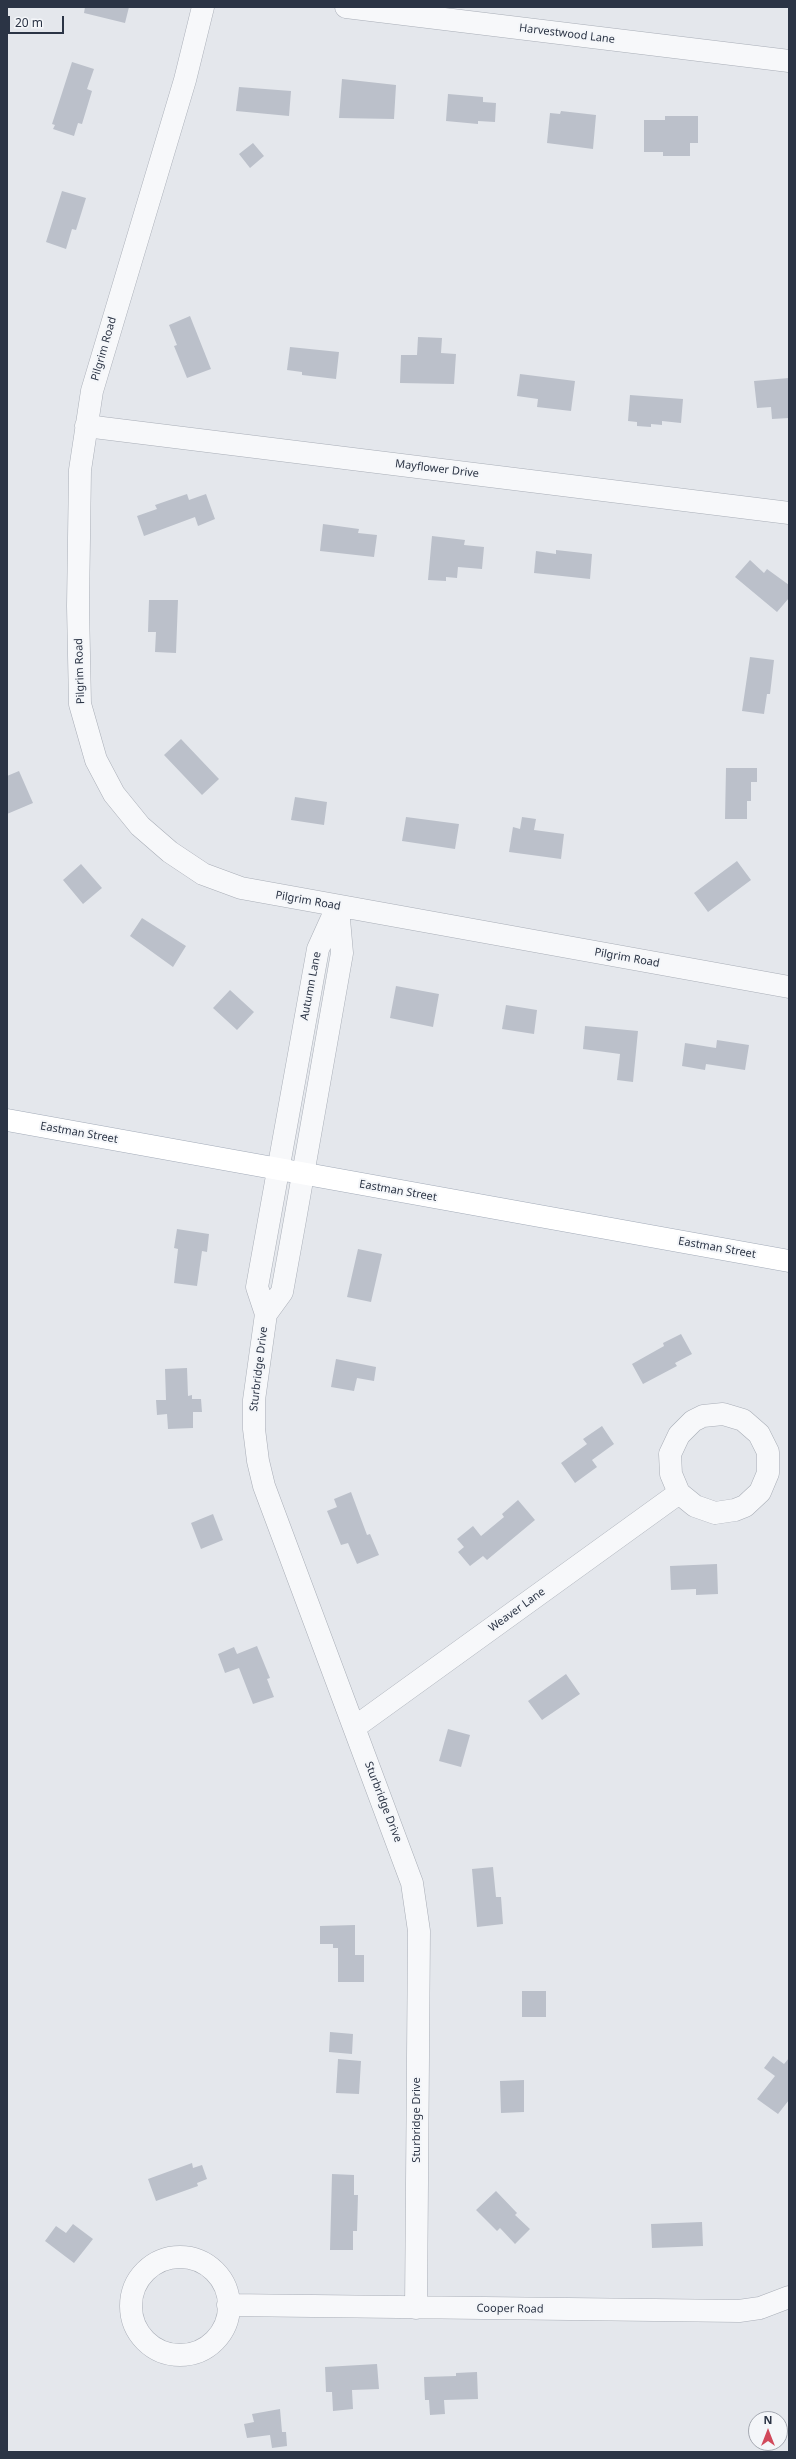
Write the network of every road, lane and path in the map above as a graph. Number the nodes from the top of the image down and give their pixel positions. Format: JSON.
{"nodes":[{"id":1,"x":203,"y":7,"type":"edge"},
{"id":2,"x":346,"y":7,"type":"edge"},
{"id":3,"x":789,"y":61,"type":"edge"},
{"id":4,"x":86,"y":426,"type":"junction"},
{"id":5,"x":789,"y":513,"type":"edge"},
{"id":6,"x":337,"y":907,"type":"junction"},
{"id":7,"x":789,"y":987,"type":"edge"},
{"id":8,"x":7,"y":1120,"type":"edge"},
{"id":9,"x":277,"y":1169,"type":"junction"},
{"id":10,"x":302,"y":1174,"type":"junction"},
{"id":11,"x":789,"y":1261,"type":"edge"},
{"id":12,"x":266,"y":1314,"type":"junction"},
{"id":13,"x":679,"y":1493,"type":"junction"},
{"id":14,"x":355,"y":1727,"type":"junction"},
{"id":15,"x":789,"y":2297,"type":"edge"},
{"id":16,"x":228,"y":2305,"type":"junction"},
{"id":17,"x":416,"y":2308,"type":"junction"}],
"edges":[{"from":1,"to":4,"type":"street","name":"Pilgrim Road"},
{"from":2,"to":3,"type":"street","name":"Harvestwood Lane"},
{"from":4,"to":5,"type":"street","name":"Mayflower Drive"},
{"from":4,"to":6,"type":"street","name":"Pilgrim Road"},
{"from":6,"to":7,"type":"street","name":"Pilgrim Road"},
{"from":6,"to":9,"type":"street","name":"Autumn Lane"},
{"from":6,"to":10,"type":"street"},
{"from":8,"to":9,"type":"main road","name":"Eastman Street"},
{"from":9,"to":10,"type":"main road","name":"Eastman Street"},
{"from":9,"to":12,"type":"street","name":"Sturbridge Drive"},
{"from":10,"to":11,"type":"main road","name":"Eastman Street"},
{"from":10,"to":12,"type":"street","name":"Sturbridge Drive"},
{"from":12,"to":14,"type":"street","name":"Sturbridge Drive"},
{"from":13,"to":13,"type":"street"},
{"from":13,"to":14,"type":"street","name":"Weaver Lane"},
{"from":14,"to":17,"type":"street","name":"Sturbridge Drive"},
{"from":15,"to":17,"type":"street","name":"Cooper Road"},
{"from":16,"to":16,"type":"street"},
{"from":16,"to":17,"type":"street","name":"Cooper Road"}]}
